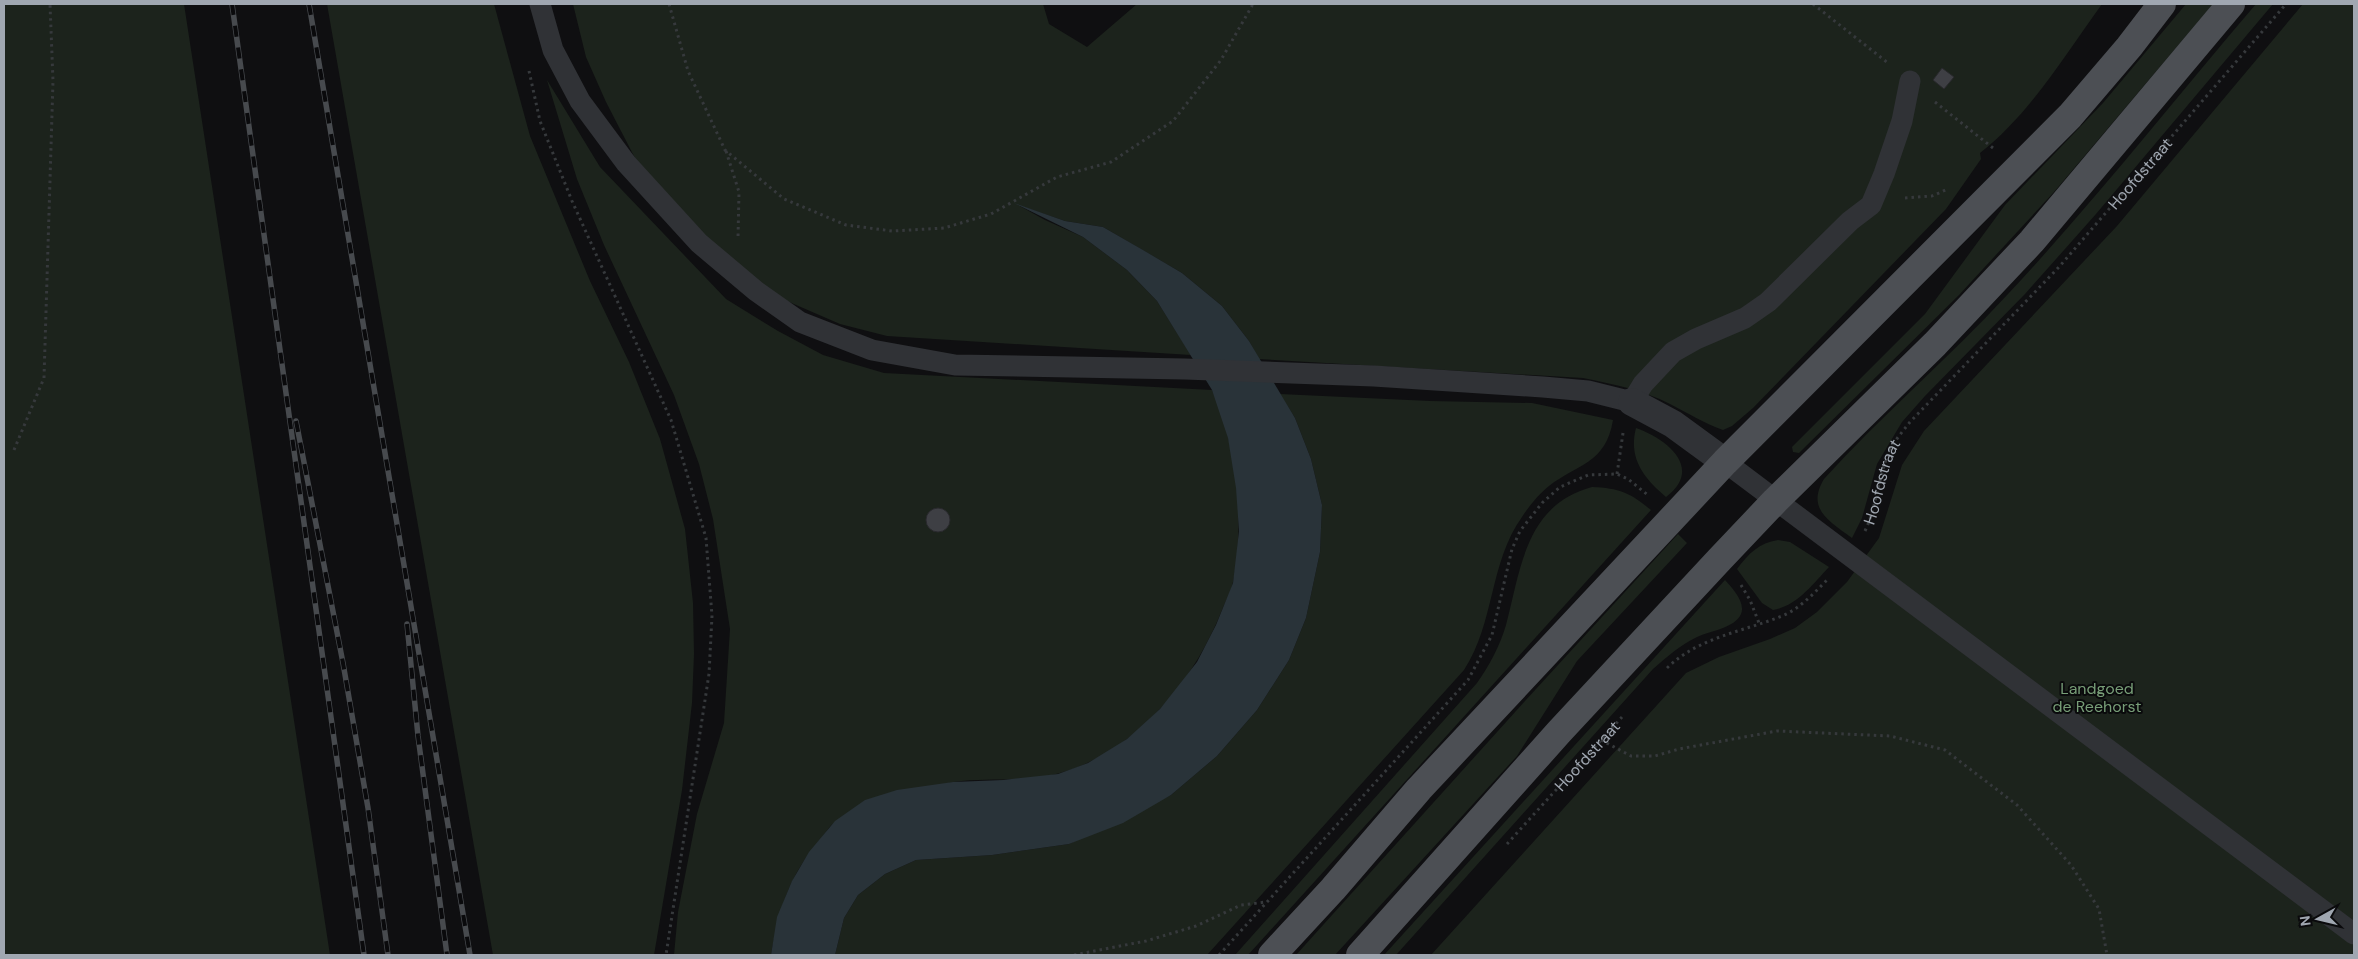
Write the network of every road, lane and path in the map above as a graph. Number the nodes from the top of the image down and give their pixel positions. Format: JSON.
{"nodes":[{"id":1,"x":50,"y":4,"type":"edge"},
{"id":2,"x":540,"y":4,"type":"edge"},
{"id":3,"x":669,"y":4,"type":"edge"},
{"id":4,"x":1253,"y":4,"type":"edge"},
{"id":5,"x":1813,"y":4,"type":"edge"},
{"id":6,"x":2162,"y":4,"type":"edge"},
{"id":7,"x":2230,"y":4,"type":"edge"},
{"id":8,"x":2286,"y":4,"type":"edge"},
{"id":9,"x":527,"y":62,"type":"dead end"},
{"id":10,"x":1910,"y":82,"type":"junction"},
{"id":11,"x":725,"y":150,"type":"junction"},
{"id":12,"x":1997,"y":152,"type":"dead end"},
{"id":13,"x":1953,"y":187,"type":"dead end"},
{"id":14,"x":1871,"y":205,"type":"junction"},
{"id":15,"x":738,"y":242,"type":"dead end"},
{"id":16,"x":1632,"y":402,"type":"junction"},
{"id":17,"x":14,"y":450,"type":"dead end"},
{"id":18,"x":1725,"y":462,"type":"junction"},
{"id":19,"x":1776,"y":501,"type":"junction"},
{"id":20,"x":1848,"y":554,"type":"junction"},
{"id":21,"x":1663,"y":672,"type":"dead end"},
{"id":22,"x":1625,"y":713,"type":"dead end"},
{"id":23,"x":1601,"y":740,"type":"junction"},
{"id":24,"x":1500,"y":852,"type":"dead end"},
{"id":25,"x":1266,"y":902,"type":"junction"},
{"id":26,"x":2354,"y":934,"type":"edge"},
{"id":27,"x":666,"y":955,"type":"edge"},
{"id":28,"x":1074,"y":955,"type":"edge"},
{"id":29,"x":1220,"y":955,"type":"edge"},
{"id":30,"x":1272,"y":955,"type":"edge"},
{"id":31,"x":1360,"y":955,"type":"edge"},
{"id":32,"x":2107,"y":955,"type":"edge"}],
"edges":[{"from":1,"to":17,"type":"path"},
{"from":2,"to":16,"type":"lane"},
{"from":3,"to":11,"type":"path"},
{"from":4,"to":11,"type":"path"},
{"from":5,"to":10,"type":"path"},
{"from":6,"to":18,"type":"main road"},
{"from":7,"to":19,"type":"main road"},
{"from":8,"to":20,"type":"path","name":"Hoofdstraat"},
{"from":9,"to":27,"type":"path"},
{"from":10,"to":12,"type":"path"},
{"from":10,"to":14,"type":"lane"},
{"from":11,"to":15,"type":"path"},
{"from":13,"to":14,"type":"path"},
{"from":14,"to":16,"type":"lane"},
{"from":16,"to":18,"type":"street"},
{"from":16,"to":25,"type":"path"},
{"from":18,"to":19,"type":"lane"},
{"from":18,"to":30,"type":"main road"},
{"from":19,"to":20,"type":"lane"},
{"from":19,"to":31,"type":"main road"},
{"from":20,"to":21,"type":"path","name":"Hoofdstraat"},
{"from":20,"to":26,"type":"lane"},
{"from":22,"to":23,"type":"path","name":"Hoofdstraat"},
{"from":23,"to":24,"type":"path","name":"Hoofdstraat"},
{"from":23,"to":32,"type":"path"},
{"from":25,"to":28,"type":"path"},
{"from":25,"to":29,"type":"path"}]}
